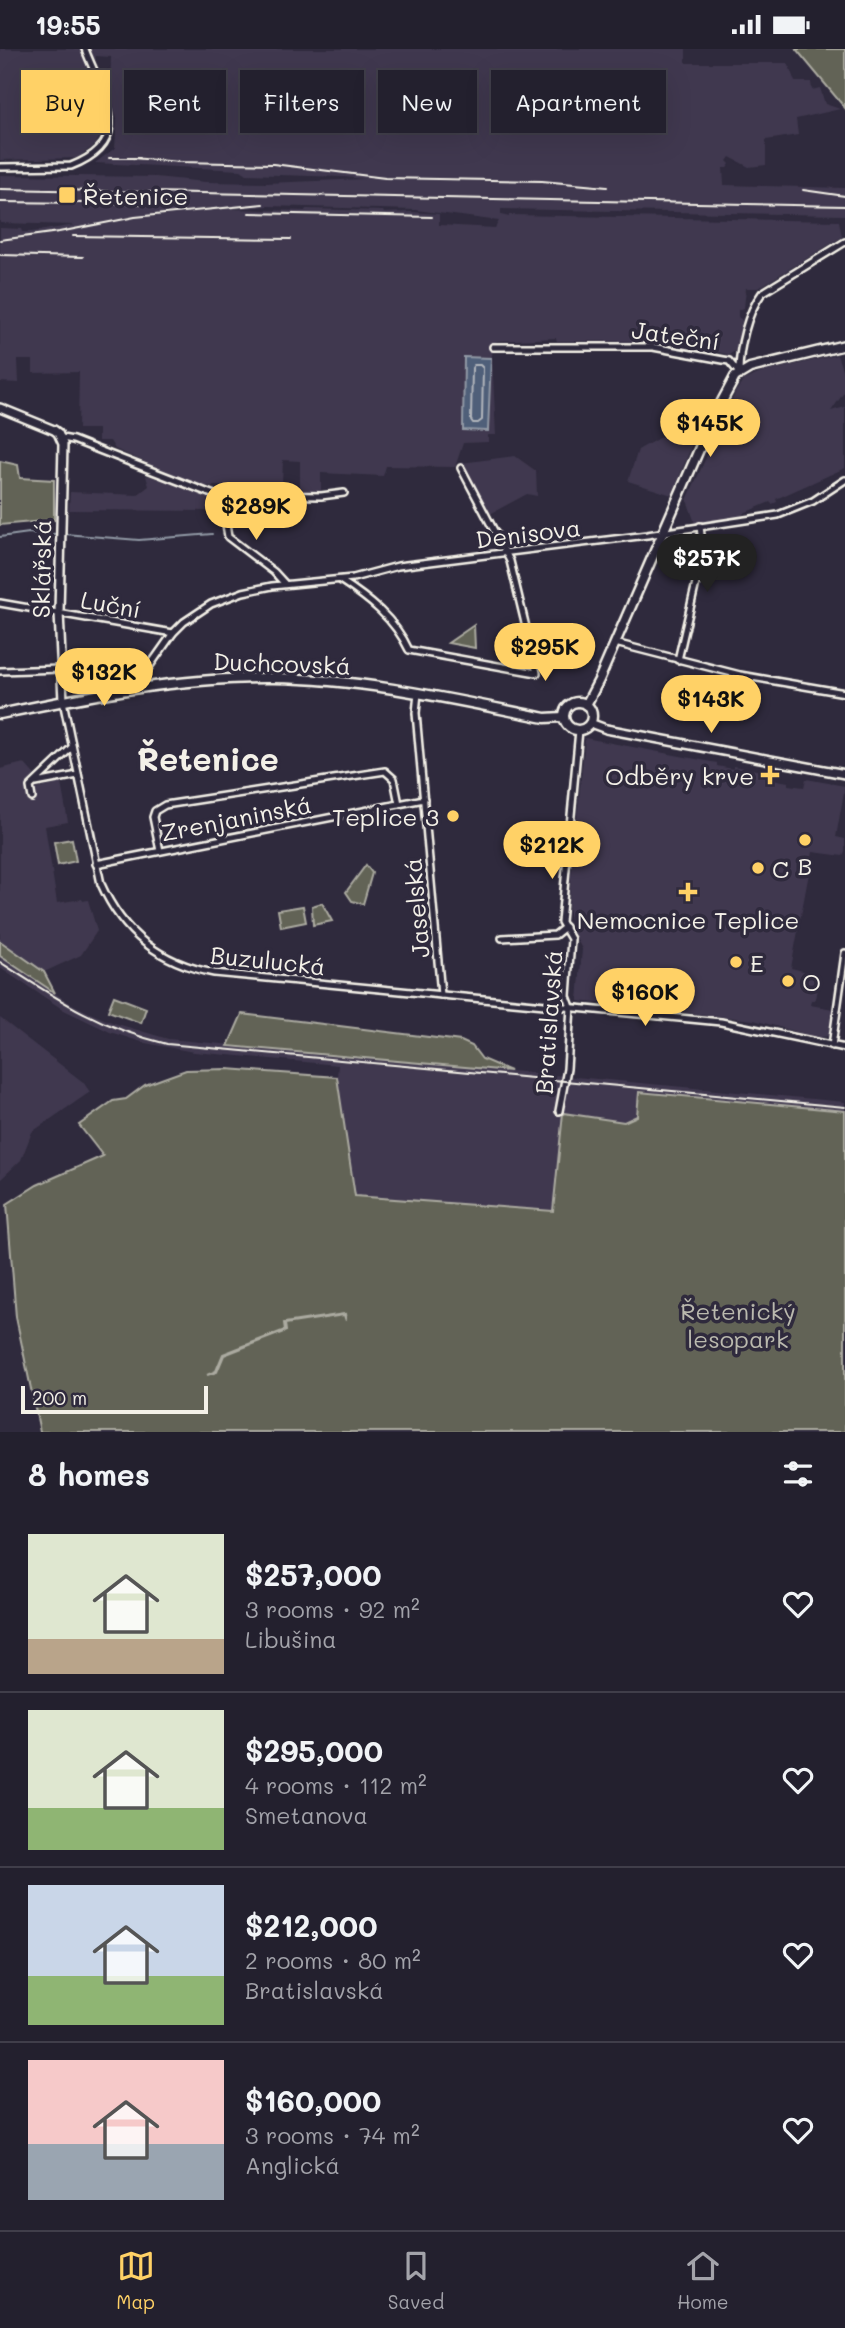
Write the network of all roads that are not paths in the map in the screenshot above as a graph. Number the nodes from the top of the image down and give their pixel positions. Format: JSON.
{"nodes":[{"id":1,"x":85,"y":49,"type":"edge"},
{"id":2,"x":0,"y":167,"type":"edge"},
{"id":3,"x":845,"y":242,"type":"edge"},
{"id":4,"x":845,"y":345,"type":"edge"},
{"id":5,"x":494,"y":347,"type":"dead end"},
{"id":6,"x":739,"y":373,"type":"junction"},
{"id":7,"x":0,"y":408,"type":"edge"},
{"id":8,"x":62,"y":438,"type":"junction"},
{"id":9,"x":461,"y":468,"type":"dead end"},
{"id":10,"x":845,"y":480,"type":"edge"},
{"id":11,"x":344,"y":493,"type":"dead end"},
{"id":12,"x":222,"y":498,"type":"junction"},
{"id":13,"x":700,"y":526,"type":"junction"},
{"id":14,"x":663,"y":533,"type":"junction"},
{"id":15,"x":506,"y":553,"type":"junction"},
{"id":16,"x":340,"y":580,"type":"junction"},
{"id":17,"x":285,"y":585,"type":"junction"},
{"id":18,"x":0,"y":603,"type":"edge"},
{"id":19,"x":59,"y":612,"type":"junction"},
{"id":20,"x":173,"y":633,"type":"junction"},
{"id":21,"x":615,"y":643,"type":"junction"},
{"id":22,"x":678,"y":660,"type":"junction"},
{"id":23,"x":61,"y":669,"type":"junction"},
{"id":24,"x":0,"y":671,"type":"edge"},
{"id":25,"x":139,"y":687,"type":"junction"},
{"id":26,"x":845,"y":692,"type":"edge"},
{"id":27,"x":418,"y":693,"type":"junction"},
{"id":28,"x":63,"y":701,"type":"junction"},
{"id":29,"x":586,"y":705,"type":"junction"},
{"id":30,"x":0,"y":714,"type":"edge"},
{"id":31,"x":563,"y":717,"type":"junction"},
{"id":32,"x":590,"y":723,"type":"junction"},
{"id":33,"x":579,"y":730,"type":"junction"},
{"id":34,"x":72,"y":747,"type":"junction"},
{"id":35,"x":845,"y":774,"type":"edge"},
{"id":36,"x":78,"y":775,"type":"junction"},
{"id":37,"x":34,"y":783,"type":"junction"},
{"id":38,"x":32,"y":798,"type":"dead end"},
{"id":39,"x":424,"y":799,"type":"junction"},
{"id":40,"x":399,"y":804,"type":"junction"},
{"id":41,"x":160,"y":851,"type":"junction"},
{"id":42,"x":96,"y":864,"type":"junction"},
{"id":43,"x":565,"y":927,"type":"junction"},
{"id":44,"x":502,"y":938,"type":"dead end"},
{"id":45,"x":845,"y":953,"type":"edge"},
{"id":46,"x":441,"y":995,"type":"junction"},
{"id":47,"x":838,"y":1000,"type":"junction"},
{"id":48,"x":845,"y":1002,"type":"edge"},
{"id":49,"x":571,"y":1007,"type":"junction"},
{"id":50,"x":832,"y":1046,"type":"junction"},
{"id":51,"x":845,"y":1048,"type":"edge"},
{"id":52,"x":559,"y":1111,"type":"dead end"}],
"edges":[{"from":1,"to":2,"type":"street"},
{"from":3,"to":6,"type":"street"},
{"from":4,"to":6,"type":"main road","name":"Jateční"},
{"from":5,"to":6,"type":"street","name":"Jateční"},
{"from":6,"to":14,"type":"main road"},
{"from":7,"to":8,"type":"street"},
{"from":8,"to":12,"type":"street"},
{"from":8,"to":19,"type":"street","name":"Sklářská"},
{"from":9,"to":15,"type":"street"},
{"from":10,"to":13,"type":"street","name":"Denisova"},
{"from":11,"to":12,"type":"street"},
{"from":12,"to":17,"type":"street"},
{"from":13,"to":14,"type":"street","name":"Denisova"},
{"from":13,"to":22,"type":"street"},
{"from":14,"to":15,"type":"street","name":"Denisova"},
{"from":14,"to":21,"type":"main road"},
{"from":15,"to":16,"type":"street","name":"Denisova"},
{"from":15,"to":16,"type":"street"},
{"from":16,"to":17,"type":"street","name":"Denisova"},
{"from":17,"to":20,"type":"street","name":"Denisova"},
{"from":18,"to":19,"type":"street","name":"Luční"},
{"from":19,"to":20,"type":"street","name":"Luční"},
{"from":19,"to":23,"type":"street","name":"Sklářská"},
{"from":20,"to":25,"type":"street","name":"Denisova"},
{"from":21,"to":22,"type":"street"},
{"from":21,"to":29,"type":"main road"},
{"from":22,"to":26,"type":"street"},
{"from":23,"to":24,"type":"street"},
{"from":23,"to":28,"type":"street","name":"Sklářská"},
{"from":25,"to":27,"type":"main road","name":"Duchcovská"},
{"from":25,"to":28,"type":"main road","name":"Duchcovská"},
{"from":27,"to":31,"type":"main road","name":"Duchcovská"},
{"from":27,"to":39,"type":"street","name":"Jaselská"},
{"from":28,"to":30,"type":"main road","name":"Duchcovská"},
{"from":28,"to":34,"type":"street","name":"Buzulucká"},
{"from":29,"to":31,"type":"main road"},
{"from":29,"to":32,"type":"main road"},
{"from":31,"to":33,"type":"main road"},
{"from":32,"to":33,"type":"main road"},
{"from":32,"to":35,"type":"street"},
{"from":33,"to":43,"type":"street","name":"Bratislavská"},
{"from":34,"to":36,"type":"street","name":"Buzulucká"},
{"from":34,"to":37,"type":"street"},
{"from":36,"to":37,"type":"street"},
{"from":36,"to":42,"type":"street","name":"Buzulucká"},
{"from":37,"to":38,"type":"street"},
{"from":39,"to":40,"type":"street","name":"Zrenjaninská"},
{"from":39,"to":46,"type":"street","name":"Jaselská"},
{"from":40,"to":41,"type":"street","name":"Zrenjaninská"},
{"from":40,"to":41,"type":"street"},
{"from":41,"to":42,"type":"street","name":"Zrenjaninská"},
{"from":42,"to":46,"type":"street","name":"Buzulucká"},
{"from":43,"to":44,"type":"street"},
{"from":43,"to":49,"type":"street","name":"Bratislavská"},
{"from":45,"to":47,"type":"street"},
{"from":46,"to":49,"type":"street","name":"Buzulucká"},
{"from":47,"to":48,"type":"street"},
{"from":47,"to":50,"type":"street"},
{"from":49,"to":50,"type":"street","name":"Buzulucká"},
{"from":49,"to":52,"type":"street","name":"Bratislavská"},
{"from":50,"to":51,"type":"street","name":"Buzulucká"}]}
